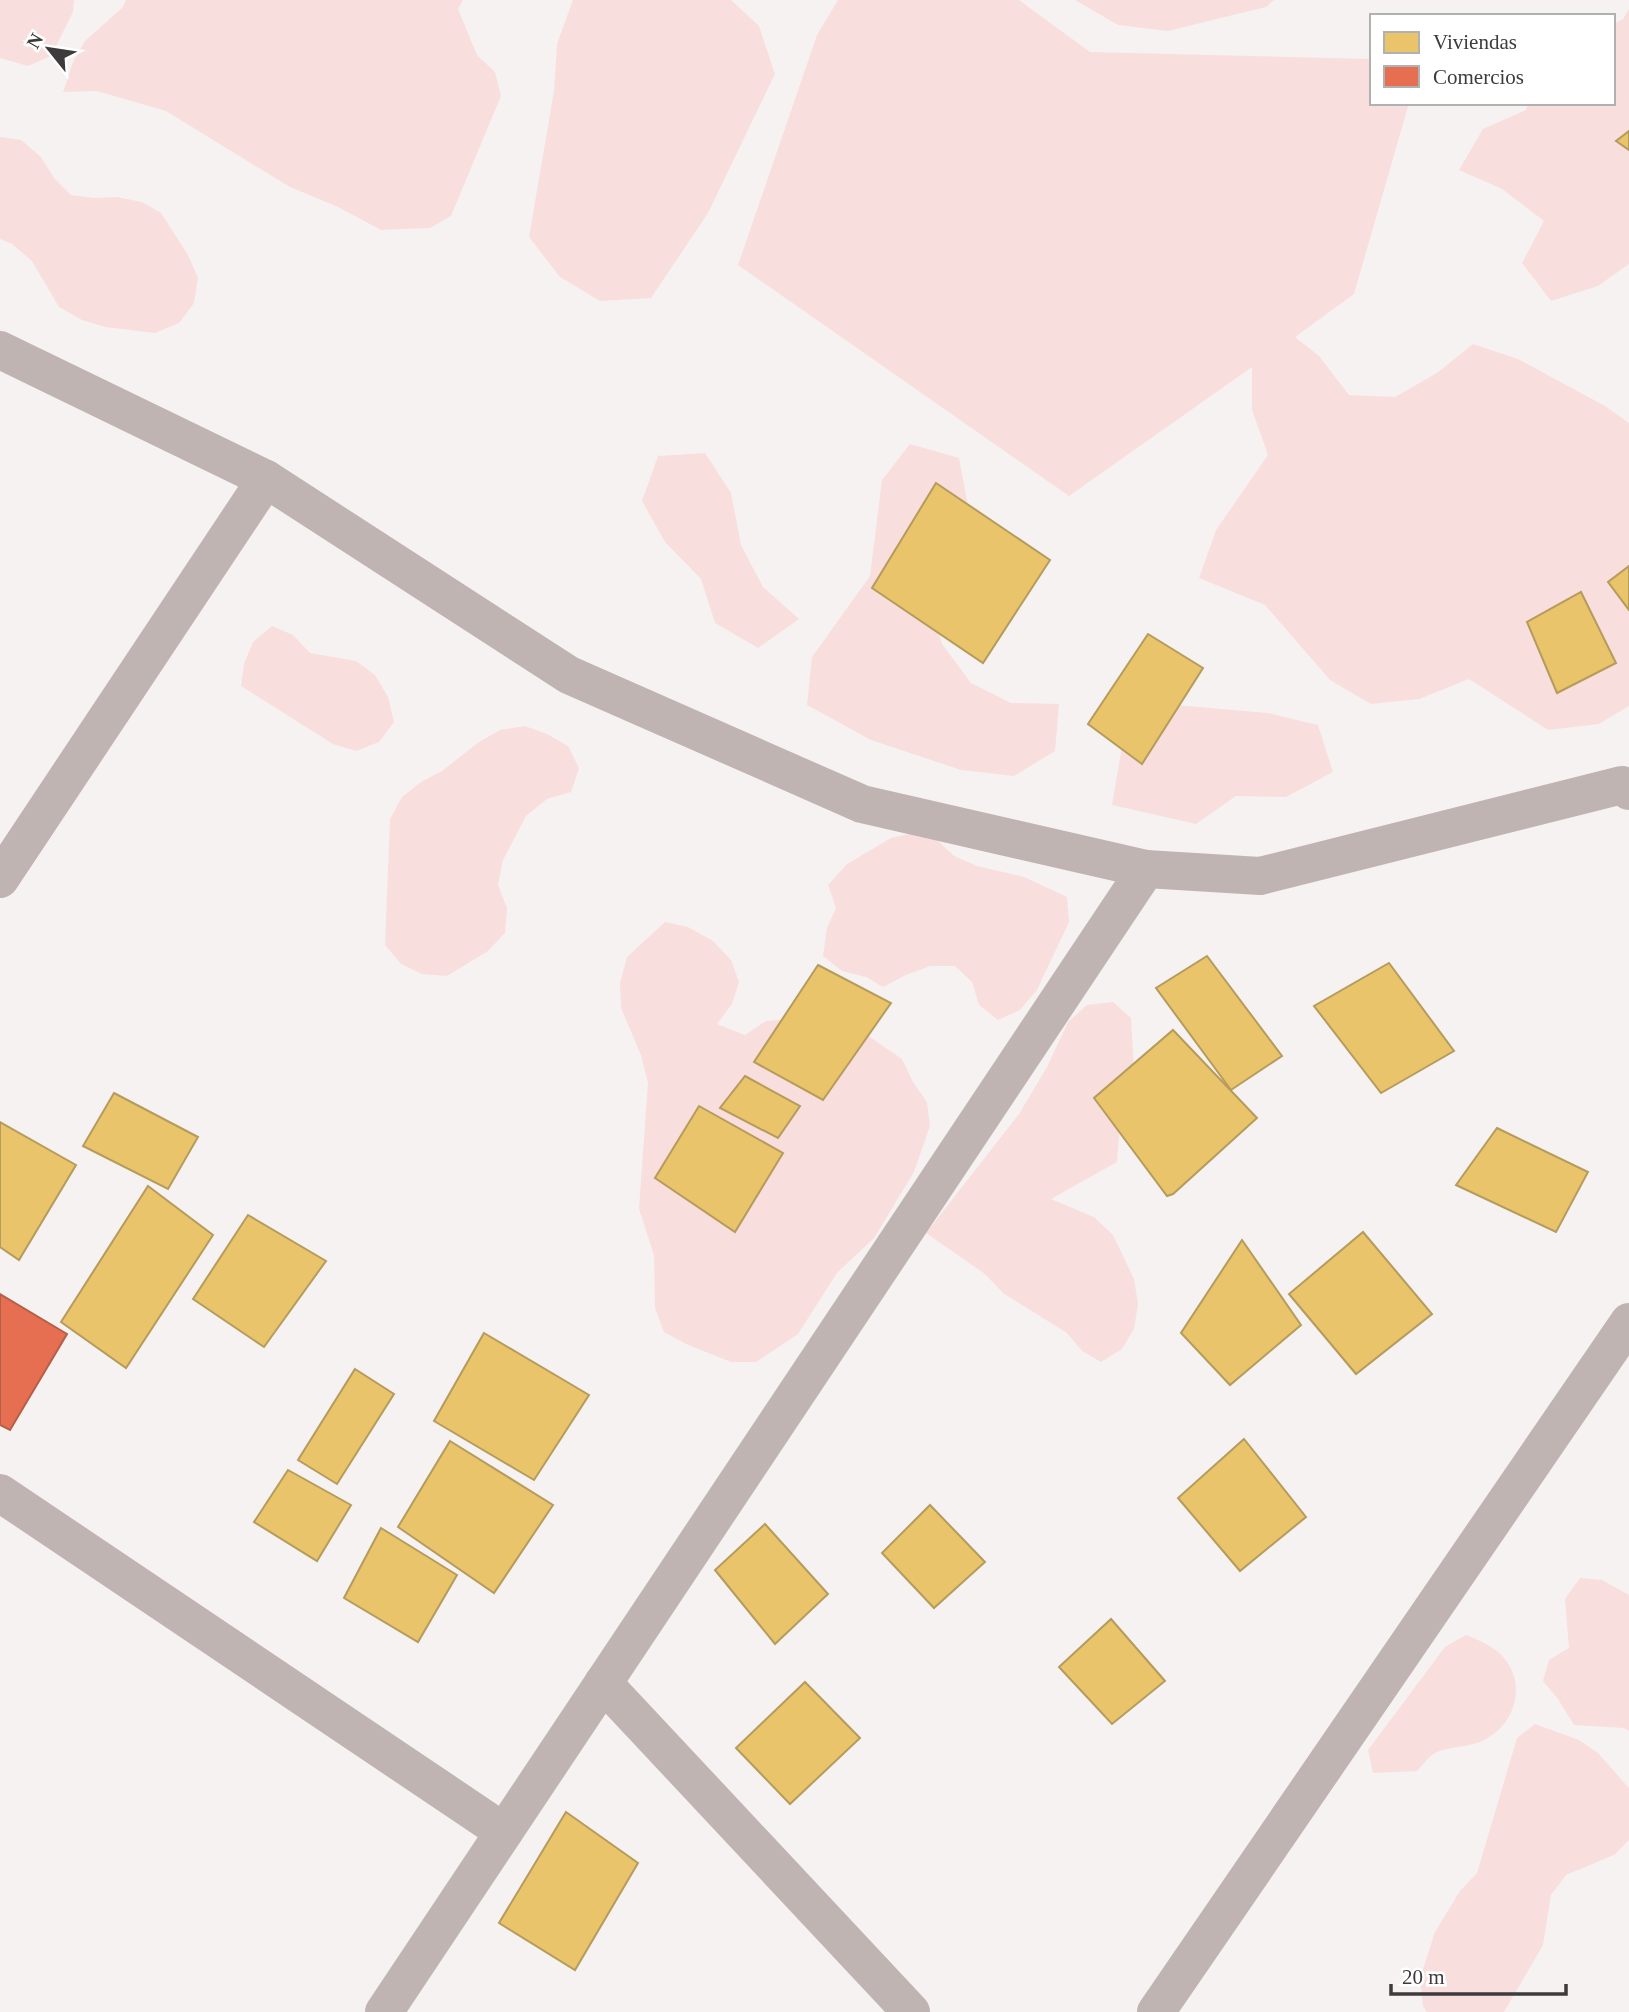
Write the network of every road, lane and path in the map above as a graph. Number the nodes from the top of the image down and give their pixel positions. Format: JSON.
{"nodes":[{"id":1,"x":0,"y":350,"type":"edge"},
{"id":2,"x":266,"y":479,"type":"junction"},
{"id":3,"x":1627,"y":785,"type":"edge"},
{"id":4,"x":1146,"y":869,"type":"junction"},
{"id":5,"x":0,"y":879,"type":"edge"},
{"id":6,"x":1629,"y":1322,"type":"edge"},
{"id":7,"x":0,"y":1493,"type":"edge"},
{"id":8,"x":603,"y":1684,"type":"junction"},
{"id":9,"x":504,"y":1832,"type":"junction"},
{"id":10,"x":384,"y":2012,"type":"edge"},
{"id":11,"x":911,"y":2012,"type":"edge"},
{"id":12,"x":1156,"y":2012,"type":"edge"}],
"edges":[{"from":1,"to":2,"type":"street"},
{"from":2,"to":4,"type":"street"},
{"from":2,"to":5,"type":"street"},
{"from":3,"to":4,"type":"street"},
{"from":4,"to":8,"type":"street"},
{"from":6,"to":12,"type":"street"},
{"from":7,"to":9,"type":"street"},
{"from":8,"to":9,"type":"street"},
{"from":8,"to":11,"type":"street"},
{"from":9,"to":10,"type":"street"}]}
